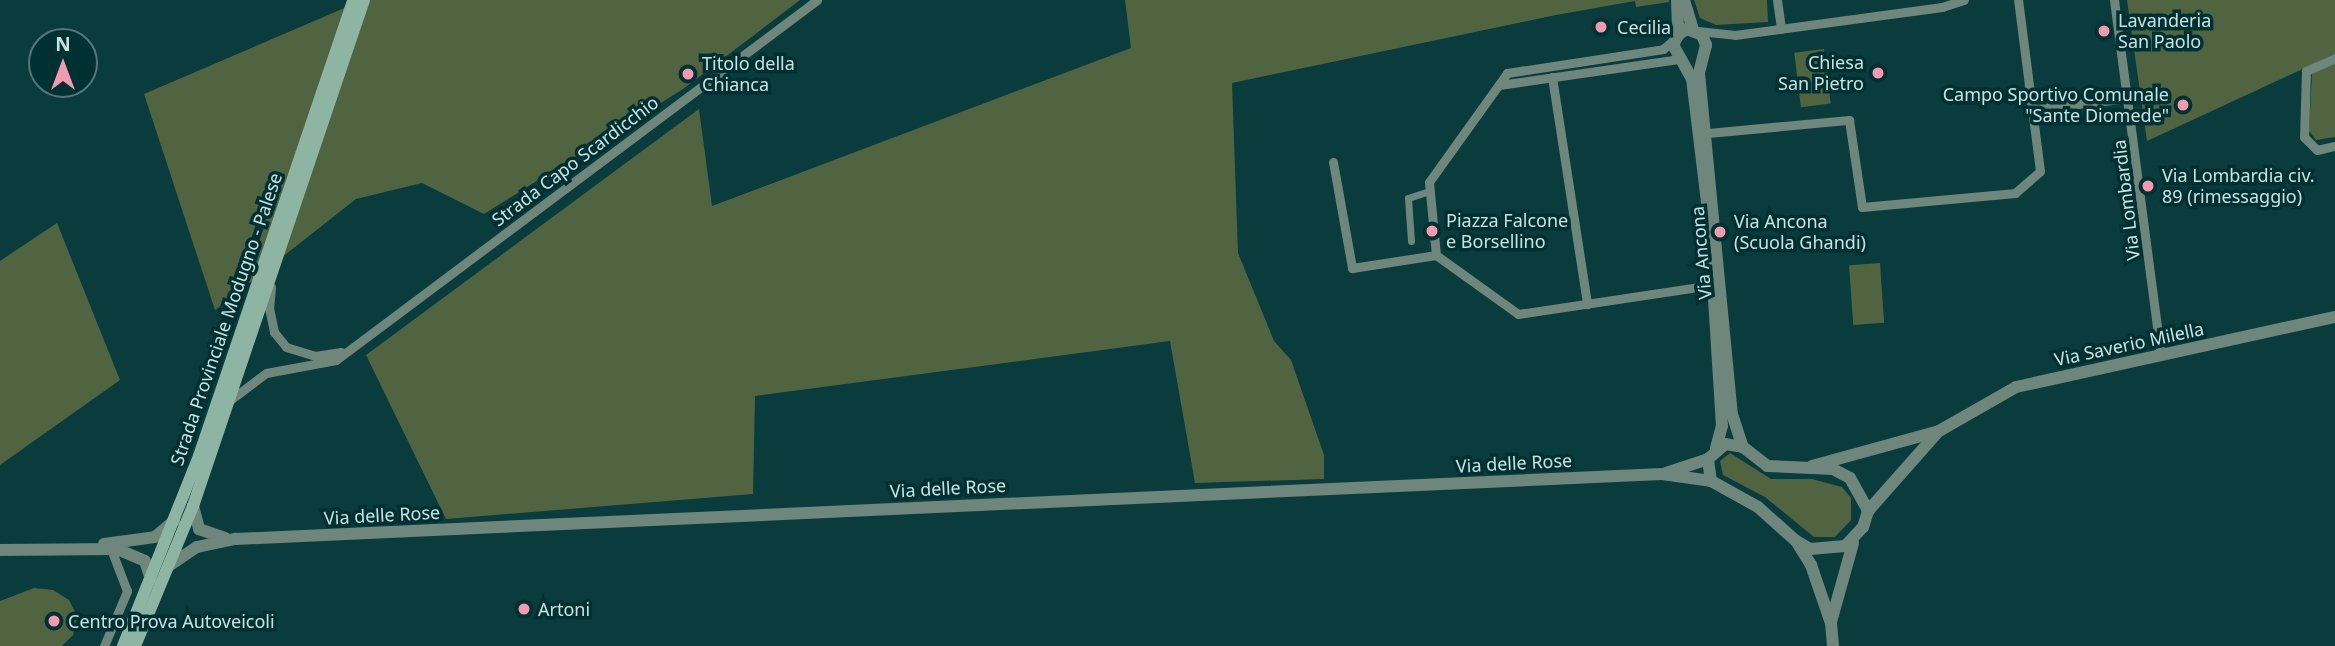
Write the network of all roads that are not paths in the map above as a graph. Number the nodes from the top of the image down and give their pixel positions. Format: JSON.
{"nodes":[{"id":1,"x":353,"y":0,"type":"edge"},
{"id":2,"x":364,"y":0,"type":"edge"},
{"id":3,"x":817,"y":0,"type":"edge"},
{"id":4,"x":1677,"y":0,"type":"edge"},
{"id":5,"x":1684,"y":0,"type":"edge"},
{"id":6,"x":1777,"y":0,"type":"edge"},
{"id":7,"x":1949,"y":0,"type":"edge"},
{"id":8,"x":1964,"y":0,"type":"edge"},
{"id":9,"x":2018,"y":0,"type":"edge"},
{"id":10,"x":2114,"y":0,"type":"edge"},
{"id":11,"x":1942,"y":7,"type":"junction"},
{"id":12,"x":1780,"y":29,"type":"junction"},
{"id":13,"x":1695,"y":31,"type":"junction"},
{"id":14,"x":1726,"y":35,"type":"junction"},
{"id":15,"x":1676,"y":37,"type":"junction"},
{"id":16,"x":1704,"y":52,"type":"junction"},
{"id":17,"x":1680,"y":58,"type":"junction"},
{"id":18,"x":2335,"y":58,"type":"edge"},
{"id":19,"x":1552,"y":77,"type":"junction"},
{"id":20,"x":1499,"y":85,"type":"junction"},
{"id":21,"x":2129,"y":97,"type":"junction"},
{"id":22,"x":2034,"y":109,"type":"junction"},
{"id":23,"x":1708,"y":133,"type":"junction"},
{"id":24,"x":2335,"y":146,"type":"edge"},
{"id":25,"x":1333,"y":162,"type":"dead end"},
{"id":26,"x":1430,"y":191,"type":"junction"},
{"id":27,"x":1411,"y":241,"type":"dead end"},
{"id":28,"x":1436,"y":255,"type":"junction"},
{"id":29,"x":275,"y":261,"type":"junction"},
{"id":30,"x":1713,"y":285,"type":"junction"},
{"id":31,"x":1587,"y":304,"type":"junction"},
{"id":32,"x":2335,"y":317,"type":"edge"},
{"id":33,"x":352,"y":349,"type":"junction"},
{"id":34,"x":2161,"y":355,"type":"junction"},
{"id":35,"x":229,"y":401,"type":"junction"},
{"id":36,"x":1939,"y":431,"type":"junction"},
{"id":37,"x":1743,"y":447,"type":"junction"},
{"id":38,"x":1712,"y":454,"type":"junction"},
{"id":39,"x":1812,"y":467,"type":"junction"},
{"id":40,"x":1662,"y":474,"type":"junction"},
{"id":41,"x":1711,"y":481,"type":"junction"},
{"id":42,"x":193,"y":506,"type":"junction"},
{"id":43,"x":1868,"y":511,"type":"junction"},
{"id":44,"x":177,"y":518,"type":"junction"},
{"id":45,"x":1856,"y":538,"type":"junction"},
{"id":46,"x":236,"y":539,"type":"junction"},
{"id":47,"x":1796,"y":541,"type":"junction"},
{"id":48,"x":88,"y":547,"type":"junction"},
{"id":49,"x":111,"y":549,"type":"junction"},
{"id":50,"x":0,"y":551,"type":"edge"},
{"id":51,"x":170,"y":565,"type":"junction"},
{"id":52,"x":151,"y":579,"type":"junction"},
{"id":53,"x":1831,"y":623,"type":"junction"},
{"id":54,"x":104,"y":646,"type":"edge"},
{"id":55,"x":123,"y":646,"type":"edge"},
{"id":56,"x":135,"y":646,"type":"edge"},
{"id":57,"x":1833,"y":646,"type":"edge"}],
"edges":[{"from":1,"to":44,"type":"main road","name":"Strada Provinciale Modugno - Palese"},
{"from":2,"to":29,"type":"main road","name":"Strada Provinciale Modugno - Palese"},
{"from":3,"to":33,"type":"street","name":"Strada Capo Scardicchio"},
{"from":4,"to":15,"type":"street"},
{"from":5,"to":13,"type":"street"},
{"from":6,"to":12,"type":"street"},
{"from":7,"to":11,"type":"street"},
{"from":8,"to":11,"type":"street"},
{"from":9,"to":22,"type":"street"},
{"from":10,"to":21,"type":"street","name":"Via Lombardia"},
{"from":11,"to":12,"type":"street"},
{"from":12,"to":14,"type":"street"},
{"from":13,"to":14,"type":"street"},
{"from":13,"to":15,"type":"street"},
{"from":13,"to":16,"type":"street"},
{"from":14,"to":16,"type":"street"},
{"from":15,"to":17,"type":"street"},
{"from":15,"to":20,"type":"street"},
{"from":16,"to":17,"type":"street"},
{"from":16,"to":23,"type":"street","name":"Via Ancona"},
{"from":17,"to":19,"type":"street"},
{"from":17,"to":30,"type":"street","name":"Via Ancona"},
{"from":18,"to":24,"type":"street"},
{"from":19,"to":20,"type":"street"},
{"from":19,"to":31,"type":"street"},
{"from":20,"to":26,"type":"street"},
{"from":21,"to":22,"type":"street"},
{"from":21,"to":34,"type":"street","name":"Via Lombardia"},
{"from":22,"to":23,"type":"street"},
{"from":23,"to":37,"type":"street","name":"Via Ancona"},
{"from":25,"to":28,"type":"street"},
{"from":26,"to":27,"type":"street"},
{"from":26,"to":28,"type":"street"},
{"from":28,"to":31,"type":"street"},
{"from":29,"to":33,"type":"street"},
{"from":29,"to":35,"type":"main road","name":"Strada Provinciale Modugno - Palese"},
{"from":30,"to":31,"type":"street"},
{"from":30,"to":38,"type":"street","name":"Via Ancona"},
{"from":32,"to":34,"type":"street","name":"Via Saverio Milella"},
{"from":33,"to":35,"type":"street"},
{"from":34,"to":36,"type":"street","name":"Via Saverio Milella"},
{"from":35,"to":42,"type":"main road","name":"Strada Provinciale Modugno - Palese"},
{"from":36,"to":39,"type":"street"},
{"from":36,"to":43,"type":"street"},
{"from":37,"to":38,"type":"street","name":"Via delle Rose"},
{"from":37,"to":39,"type":"street"},
{"from":38,"to":40,"type":"street","name":"Via delle Rose"},
{"from":38,"to":41,"type":"street","name":"Via Ancona"},
{"from":39,"to":43,"type":"street"},
{"from":40,"to":41,"type":"street","name":"Via delle Rose"},
{"from":40,"to":46,"type":"street","name":"Via delle Rose"},
{"from":41,"to":47,"type":"street"},
{"from":42,"to":46,"type":"street"},
{"from":42,"to":51,"type":"main road","name":"Strada Provinciale Modugno - Palese"},
{"from":43,"to":45,"type":"street"},
{"from":44,"to":48,"type":"street"},
{"from":44,"to":52,"type":"main road","name":"Strada Provinciale Modugno - Palese"},
{"from":45,"to":47,"type":"street"},
{"from":45,"to":53,"type":"street"},
{"from":46,"to":51,"type":"street"},
{"from":47,"to":53,"type":"street"},
{"from":48,"to":49,"type":"street"},
{"from":48,"to":50,"type":"street"},
{"from":49,"to":52,"type":"street"},
{"from":49,"to":54,"type":"street"},
{"from":51,"to":56,"type":"main road","name":"Strada Provinciale Modugno - Palese"},
{"from":52,"to":55,"type":"main road","name":"Strada Provinciale Modugno - Palese"},
{"from":53,"to":57,"type":"street"}]}
